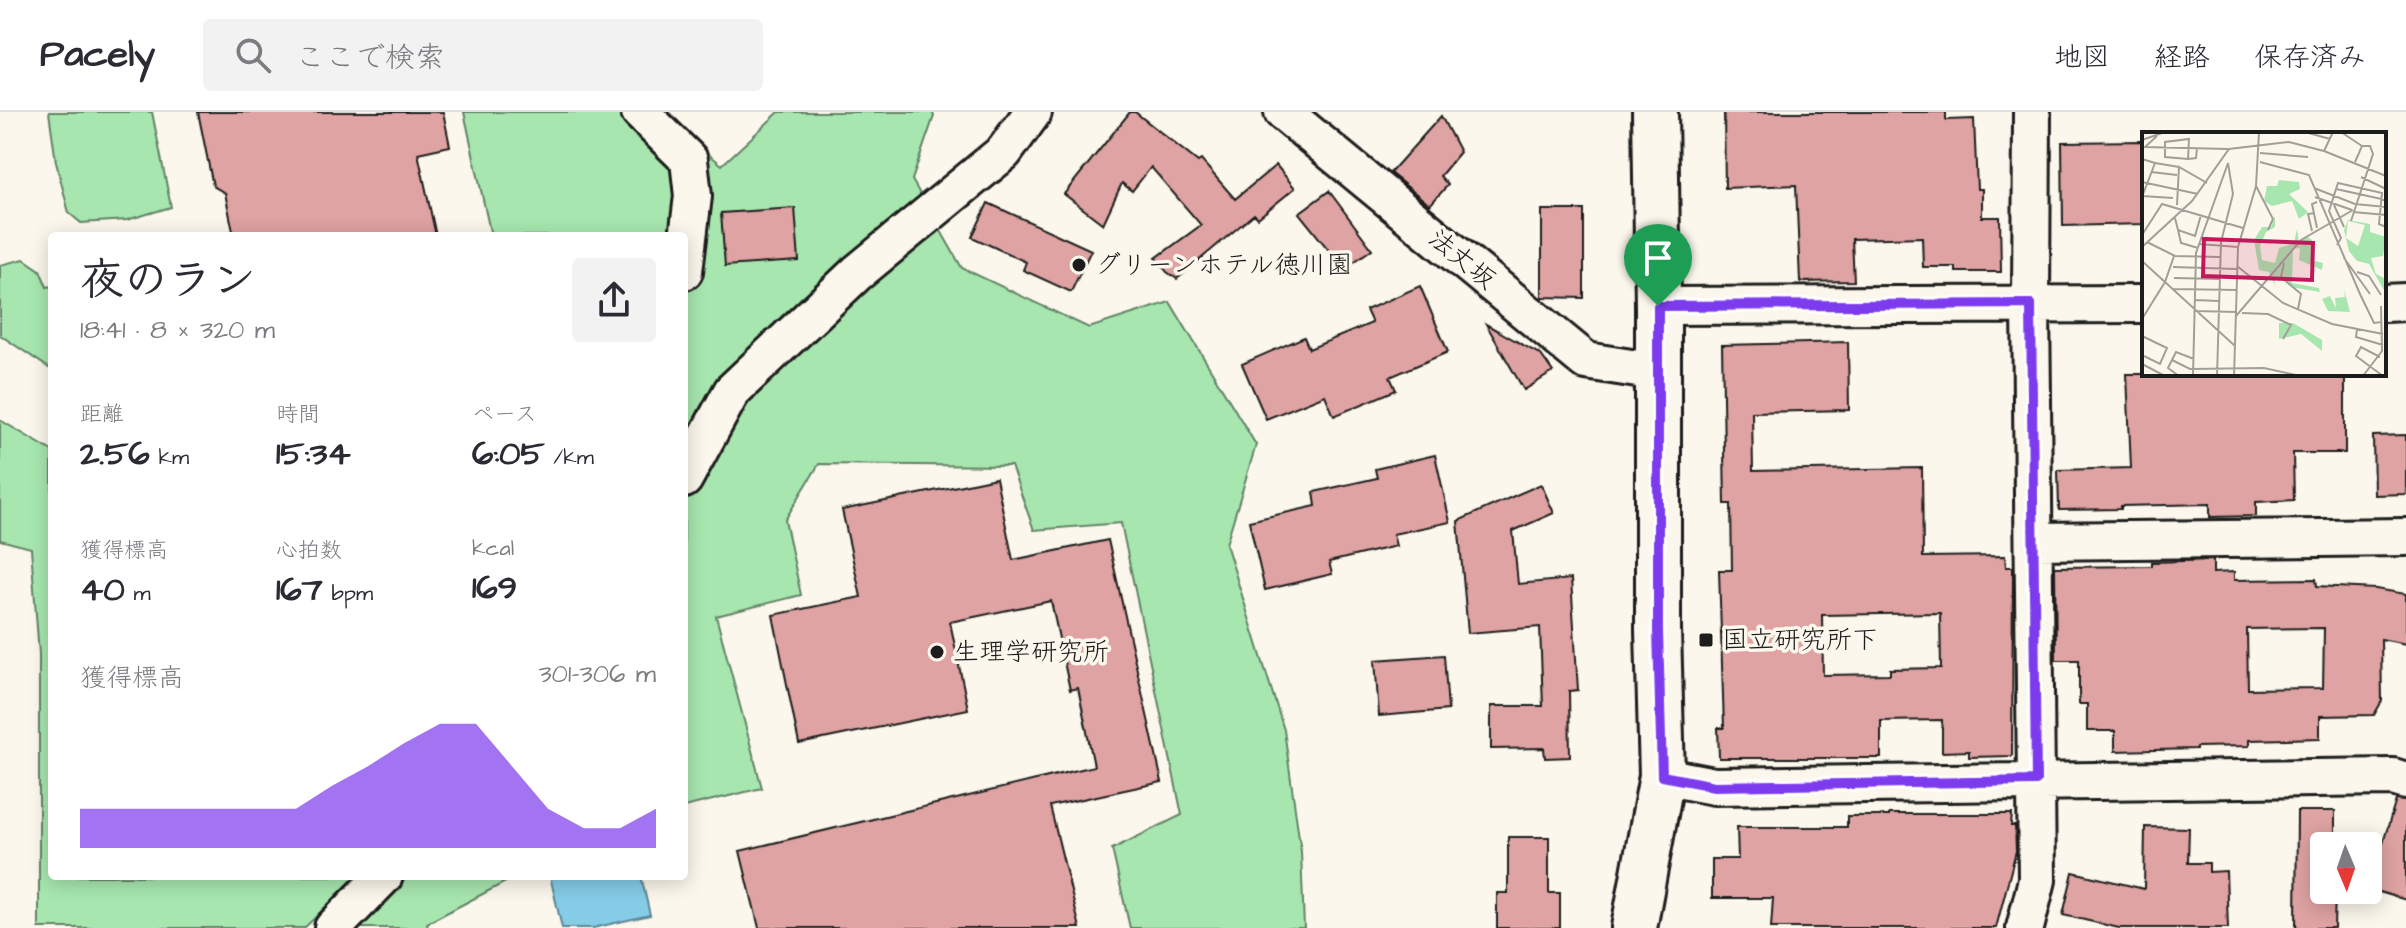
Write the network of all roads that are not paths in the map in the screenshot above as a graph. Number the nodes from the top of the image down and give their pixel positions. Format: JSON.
{"nodes":[{"id":1,"x":640,"y":112,"type":"edge"},
{"id":2,"x":1033,"y":112,"type":"edge"},
{"id":3,"x":1283,"y":112,"type":"edge"},
{"id":4,"x":1655,"y":112,"type":"edge"},
{"id":5,"x":2032,"y":112,"type":"edge"},
{"id":6,"x":688,"y":238,"type":"edge"},
{"id":7,"x":2406,"y":302,"type":"edge"},
{"id":8,"x":2386,"y":303,"type":"edge"},
{"id":9,"x":2031,"y":304,"type":"junction"},
{"id":10,"x":2142,"y":304,"type":"edge"},
{"id":11,"x":1658,"y":306,"type":"junction"},
{"id":12,"x":1657,"y":372,"type":"junction"},
{"id":13,"x":688,"y":472,"type":"edge"},
{"id":14,"x":2406,"y":537,"type":"edge"},
{"id":15,"x":2034,"y":541,"type":"junction"},
{"id":16,"x":1662,"y":776,"type":"junction"},
{"id":17,"x":2036,"y":781,"type":"junction"},
{"id":18,"x":2406,"y":781,"type":"edge"},
{"id":19,"x":380,"y":880,"type":"edge"},
{"id":20,"x":333,"y":928,"type":"edge"},
{"id":21,"x":1634,"y":928,"type":"edge"},
{"id":22,"x":2025,"y":928,"type":"edge"}],
"edges":[{"from":1,"to":6,"type":"street"},
{"from":2,"to":13,"type":"street"},
{"from":3,"to":12,"type":"street","name":"法丈坂"},
{"from":4,"to":11,"type":"main road"},
{"from":5,"to":9,"type":"street"},
{"from":7,"to":8,"type":"street"},
{"from":9,"to":10,"type":"street"},
{"from":9,"to":11,"type":"street"},
{"from":9,"to":15,"type":"street"},
{"from":11,"to":12,"type":"main road"},
{"from":12,"to":16,"type":"main road"},
{"from":14,"to":15,"type":"street"},
{"from":15,"to":17,"type":"street"},
{"from":16,"to":17,"type":"street"},
{"from":16,"to":21,"type":"main road"},
{"from":17,"to":18,"type":"street"},
{"from":17,"to":22,"type":"street"},
{"from":19,"to":20,"type":"street"}]}
